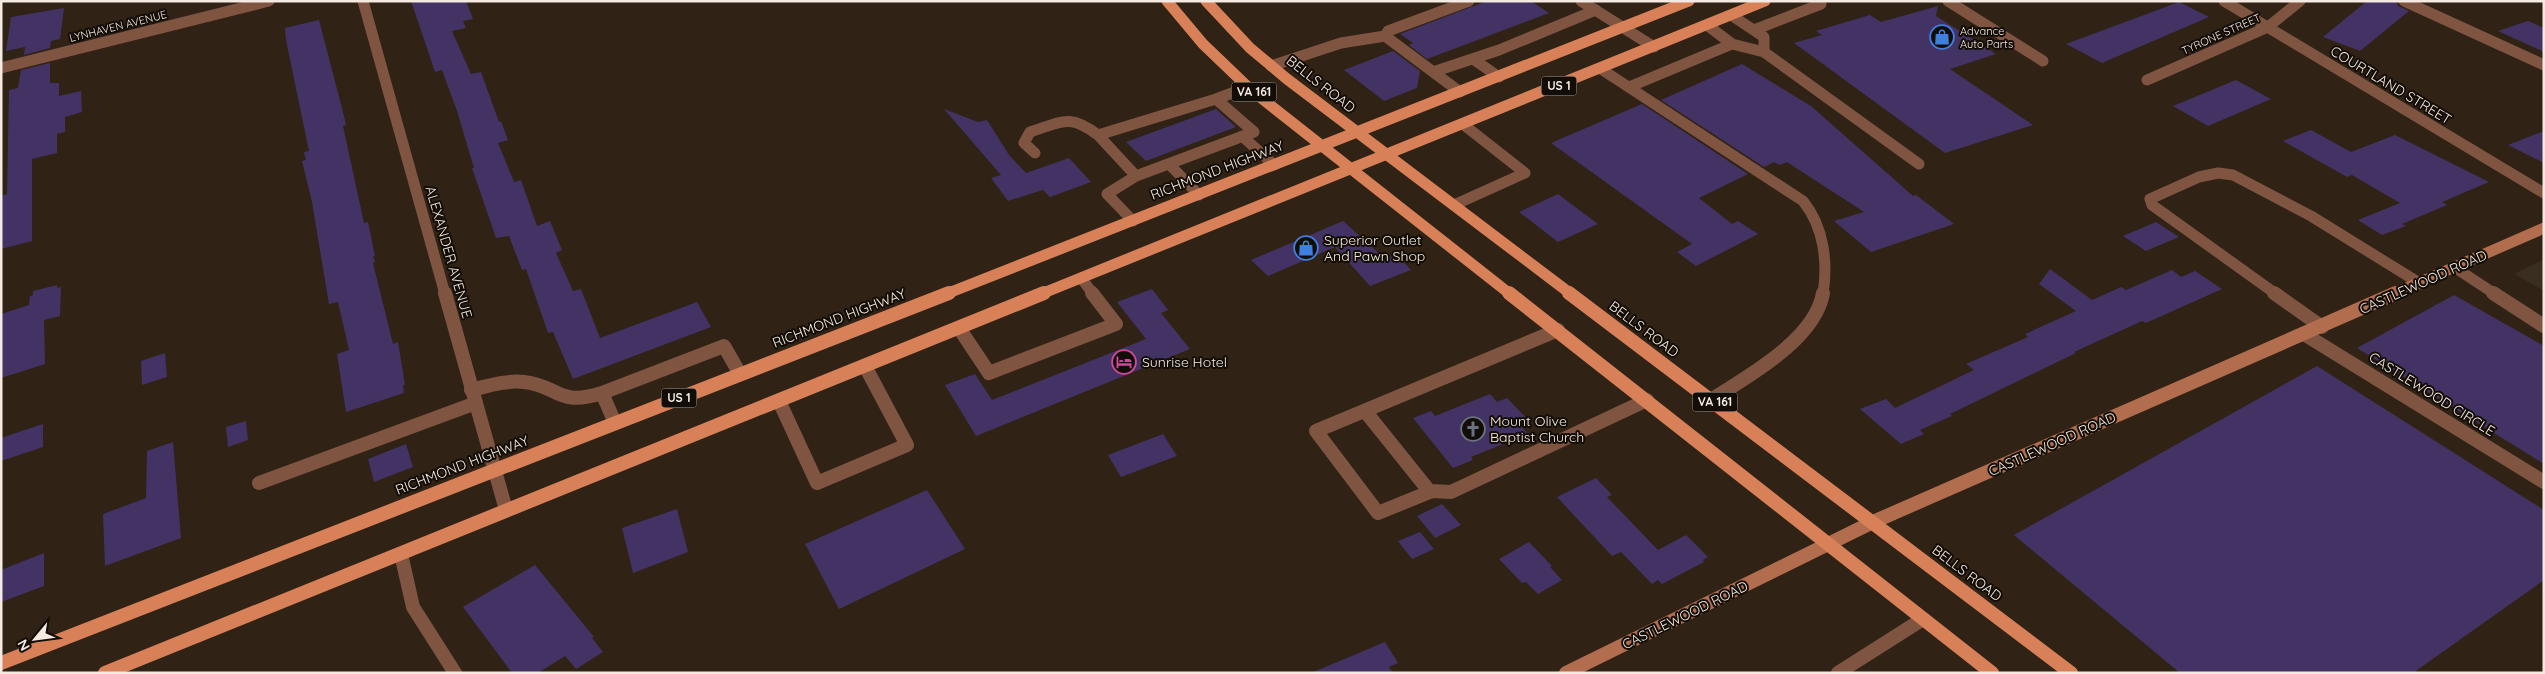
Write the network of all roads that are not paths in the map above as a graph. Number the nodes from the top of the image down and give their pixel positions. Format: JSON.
{"nodes":[{"id":1,"x":269,"y":1,"type":"edge"},
{"id":2,"x":363,"y":1,"type":"edge"},
{"id":3,"x":1167,"y":1,"type":"edge"},
{"id":4,"x":1206,"y":1,"type":"edge"},
{"id":5,"x":1470,"y":1,"type":"edge"},
{"id":6,"x":1581,"y":1,"type":"edge"},
{"id":7,"x":1689,"y":1,"type":"edge"},
{"id":8,"x":1765,"y":1,"type":"edge"},
{"id":9,"x":1816,"y":1,"type":"edge"},
{"id":10,"x":1948,"y":1,"type":"edge"},
{"id":11,"x":2224,"y":1,"type":"edge"},
{"id":12,"x":2300,"y":1,"type":"edge"},
{"id":13,"x":2404,"y":1,"type":"edge"},
{"id":14,"x":1596,"y":10,"type":"junction"},
{"id":15,"x":1731,"y":15,"type":"junction"},
{"id":16,"x":1707,"y":25,"type":"junction"},
{"id":17,"x":1622,"y":27,"type":"junction"},
{"id":18,"x":2268,"y":27,"type":"junction"},
{"id":19,"x":1754,"y":30,"type":"junction"},
{"id":20,"x":1385,"y":36,"type":"junction"},
{"id":21,"x":1732,"y":44,"type":"junction"},
{"id":22,"x":1654,"y":47,"type":"junction"},
{"id":23,"x":1764,"y":52,"type":"junction"},
{"id":24,"x":1473,"y":59,"type":"junction"},
{"id":25,"x":2043,"y":61,"type":"dead end"},
{"id":26,"x":2544,"y":65,"type":"edge"},
{"id":27,"x":1271,"y":66,"type":"junction"},
{"id":28,"x":1,"y":68,"type":"edge"},
{"id":29,"x":1601,"y":69,"type":"junction"},
{"id":30,"x":1433,"y":72,"type":"junction"},
{"id":31,"x":1499,"y":77,"type":"junction"},
{"id":32,"x":2147,"y":80,"type":"dead end"},
{"id":33,"x":1248,"y":87,"type":"junction"},
{"id":34,"x":1629,"y":87,"type":"junction"},
{"id":35,"x":1460,"y":92,"type":"junction"},
{"id":36,"x":1216,"y":98,"type":"junction"},
{"id":37,"x":1464,"y":124,"type":"junction"},
{"id":38,"x":1358,"y":133,"type":"junction"},
{"id":39,"x":1098,"y":135,"type":"junction"},
{"id":40,"x":1242,"y":136,"type":"junction"},
{"id":41,"x":1323,"y":146,"type":"junction"},
{"id":42,"x":1035,"y":153,"type":"dead end"},
{"id":43,"x":1388,"y":156,"type":"junction"},
{"id":44,"x":1169,"y":164,"type":"junction"},
{"id":45,"x":1918,"y":164,"type":"dead end"},
{"id":46,"x":1274,"y":165,"type":"junction"},
{"id":47,"x":1353,"y":170,"type":"junction"},
{"id":48,"x":1136,"y":176,"type":"junction"},
{"id":49,"x":2544,"y":193,"type":"edge"},
{"id":50,"x":1199,"y":195,"type":"junction"},
{"id":51,"x":1454,"y":205,"type":"junction"},
{"id":52,"x":1133,"y":220,"type":"junction"},
{"id":53,"x":2544,"y":228,"type":"edge"},
{"id":54,"x":2454,"y":267,"type":"junction"},
{"id":55,"x":1082,"y":279,"type":"junction"},
{"id":56,"x":2420,"y":284,"type":"junction"},
{"id":57,"x":2322,"y":326,"type":"junction"},
{"id":58,"x":2544,"y":326,"type":"edge"},
{"id":59,"x":959,"y":328,"type":"junction"},
{"id":60,"x":1558,"y":330,"type":"junction"},
{"id":61,"x":2304,"y":334,"type":"junction"},
{"id":62,"x":865,"y":366,"type":"junction"},
{"id":63,"x":740,"y":374,"type":"junction"},
{"id":64,"x":471,"y":390,"type":"junction"},
{"id":65,"x":602,"y":393,"type":"junction"},
{"id":66,"x":1647,"y":400,"type":"junction"},
{"id":67,"x":1711,"y":400,"type":"junction"},
{"id":68,"x":779,"y":401,"type":"junction"},
{"id":69,"x":476,"y":403,"type":"junction"},
{"id":70,"x":1365,"y":411,"type":"junction"},
{"id":71,"x":614,"y":423,"type":"junction"},
{"id":72,"x":495,"y":470,"type":"junction"},
{"id":73,"x":2544,"y":482,"type":"edge"},
{"id":74,"x":259,"y":483,"type":"dead end"},
{"id":75,"x":1430,"y":492,"type":"junction"},
{"id":76,"x":506,"y":510,"type":"junction"},
{"id":77,"x":1873,"y":522,"type":"junction"},
{"id":78,"x":1828,"y":544,"type":"junction"},
{"id":79,"x":401,"y":554,"type":"junction"},
{"id":80,"x":1923,"y":619,"type":"junction"},
{"id":81,"x":1,"y":663,"type":"edge"},
{"id":82,"x":105,"y":673,"type":"edge"},
{"id":83,"x":455,"y":673,"type":"edge"},
{"id":84,"x":1566,"y":673,"type":"edge"},
{"id":85,"x":1838,"y":673,"type":"edge"},
{"id":86,"x":1992,"y":673,"type":"edge"},
{"id":87,"x":2071,"y":673,"type":"edge"}],
"edges":[{"from":1,"to":28,"type":"street","name":"LYNHAVEN AVENUE"},
{"from":2,"to":64,"type":"street","name":"ALEXANDER AVENUE"},
{"from":3,"to":33,"type":"main road","number":"VA 161"},
{"from":4,"to":27,"type":"main road","name":"BELLS ROAD","number":"VA 161"},
{"from":5,"to":20,"type":"street"},
{"from":6,"to":14,"type":"street"},
{"from":7,"to":17,"type":"main road","name":"RICHMOND HIGHWAY","number":"US 1"},
{"from":8,"to":15,"type":"main road","number":"US 1"},
{"from":9,"to":19,"type":"street"},
{"from":10,"to":25,"type":"street"},
{"from":11,"to":18,"type":"street","name":"COURTLAND STREET"},
{"from":12,"to":18,"type":"street","name":"TYRONE STREET"},
{"from":13,"to":26,"type":"street"},
{"from":14,"to":17,"type":"street"},
{"from":14,"to":24,"type":"street"},
{"from":15,"to":16,"type":"main road","number":"US 1"},
{"from":15,"to":19,"type":"street"},
{"from":16,"to":21,"type":"street"},
{"from":16,"to":22,"type":"main road","number":"US 1"},
{"from":17,"to":22,"type":"street"},
{"from":17,"to":31,"type":"main road","name":"RICHMOND HIGHWAY","number":"US 1"},
{"from":18,"to":32,"type":"street","name":"TYRONE STREET"},
{"from":18,"to":49,"type":"street","name":"COURTLAND STREET"},
{"from":19,"to":23,"type":"street"},
{"from":20,"to":27,"type":"street"},
{"from":20,"to":30,"type":"street"},
{"from":21,"to":23,"type":"street"},
{"from":21,"to":34,"type":"street"},
{"from":22,"to":29,"type":"main road","number":"US 1"},
{"from":23,"to":45,"type":"street"},
{"from":24,"to":30,"type":"street"},
{"from":24,"to":31,"type":"street"},
{"from":27,"to":38,"type":"main road","name":"BELLS ROAD","number":"VA 161"},
{"from":29,"to":34,"type":"street"},
{"from":29,"to":37,"type":"main road","number":"US 1"},
{"from":30,"to":35,"type":"street"},
{"from":31,"to":35,"type":"main road","name":"RICHMOND HIGHWAY","number":"US 1"},
{"from":33,"to":36,"type":"street"},
{"from":33,"to":41,"type":"main road","number":"VA 161"},
{"from":34,"to":67,"type":"street"},
{"from":35,"to":38,"type":"main road","name":"RICHMOND HIGHWAY","number":"US 1"},
{"from":36,"to":39,"type":"street"},
{"from":36,"to":40,"type":"street"},
{"from":37,"to":43,"type":"main road","number":"US 1"},
{"from":37,"to":51,"type":"street"},
{"from":38,"to":41,"type":"main road","name":"RICHMOND HIGHWAY","number":"US 1"},
{"from":38,"to":43,"type":"main road","name":"BELLS ROAD","number":"VA 161"},
{"from":39,"to":42,"type":"street"},
{"from":39,"to":48,"type":"street"},
{"from":40,"to":44,"type":"street"},
{"from":40,"to":46,"type":"street"},
{"from":41,"to":46,"type":"main road","name":"RICHMOND HIGHWAY","number":"US 1"},
{"from":41,"to":47,"type":"main road","number":"VA 161"},
{"from":43,"to":47,"type":"main road","number":"US 1"},
{"from":43,"to":51,"type":"main road","name":"BELLS ROAD","number":"VA 161"},
{"from":44,"to":48,"type":"street"},
{"from":44,"to":50,"type":"street"},
{"from":46,"to":50,"type":"main road","name":"RICHMOND HIGHWAY","number":"US 1"},
{"from":47,"to":55,"type":"main road","number":"US 1"},
{"from":47,"to":60,"type":"main road","number":"VA 161"},
{"from":48,"to":52,"type":"street"},
{"from":50,"to":52,"type":"main road","name":"RICHMOND HIGHWAY","number":"US 1"},
{"from":51,"to":67,"type":"main road","name":"BELLS ROAD","number":"VA 161"},
{"from":52,"to":63,"type":"main road","name":"RICHMOND HIGHWAY","number":"US 1"},
{"from":53,"to":54,"type":"street","name":"CASTLEWOOD ROAD"},
{"from":54,"to":56,"type":"street","name":"CASTLEWOOD ROAD"},
{"from":54,"to":58,"type":"street"},
{"from":55,"to":59,"type":"main road","number":"US 1"},
{"from":55,"to":59,"type":"street"},
{"from":56,"to":57,"type":"street","name":"CASTLEWOOD ROAD"},
{"from":56,"to":57,"type":"street"},
{"from":57,"to":61,"type":"street","name":"CASTLEWOOD ROAD"},
{"from":59,"to":62,"type":"main road","number":"US 1"},
{"from":60,"to":66,"type":"main road","number":"VA 161"},
{"from":60,"to":70,"type":"street"},
{"from":61,"to":73,"type":"street","name":"CASTLEWOOD CIRCLE"},
{"from":61,"to":77,"type":"street","name":"CASTLEWOOD ROAD"},
{"from":62,"to":68,"type":"main road","number":"US 1"},
{"from":62,"to":68,"type":"street"},
{"from":63,"to":65,"type":"street"},
{"from":63,"to":71,"type":"main road","name":"RICHMOND HIGHWAY","number":"US 1"},
{"from":64,"to":65,"type":"street"},
{"from":64,"to":69,"type":"street","name":"ALEXANDER AVENUE"},
{"from":65,"to":71,"type":"street"},
{"from":66,"to":75,"type":"street"},
{"from":66,"to":78,"type":"main road","number":"VA 161"},
{"from":67,"to":77,"type":"main road","name":"BELLS ROAD","number":"VA 161"},
{"from":68,"to":76,"type":"main road","number":"US 1"},
{"from":69,"to":72,"type":"street","name":"ALEXANDER AVENUE"},
{"from":69,"to":74,"type":"street"},
{"from":70,"to":75,"type":"street"},
{"from":70,"to":75,"type":"street"},
{"from":71,"to":72,"type":"main road","name":"RICHMOND HIGHWAY","number":"US 1"},
{"from":72,"to":76,"type":"street","name":"ALEXANDER AVENUE"},
{"from":72,"to":81,"type":"main road","name":"RICHMOND HIGHWAY","number":"US 1"},
{"from":76,"to":79,"type":"main road","number":"US 1"},
{"from":77,"to":78,"type":"street","name":"CASTLEWOOD ROAD"},
{"from":77,"to":87,"type":"main road","name":"BELLS ROAD","number":"VA 161"},
{"from":78,"to":80,"type":"main road","number":"VA 161"},
{"from":78,"to":84,"type":"street","name":"CASTLEWOOD ROAD"},
{"from":79,"to":82,"type":"main road","number":"US 1"},
{"from":79,"to":83,"type":"street"},
{"from":80,"to":85,"type":"street"},
{"from":80,"to":86,"type":"main road","number":"VA 161"}]}
